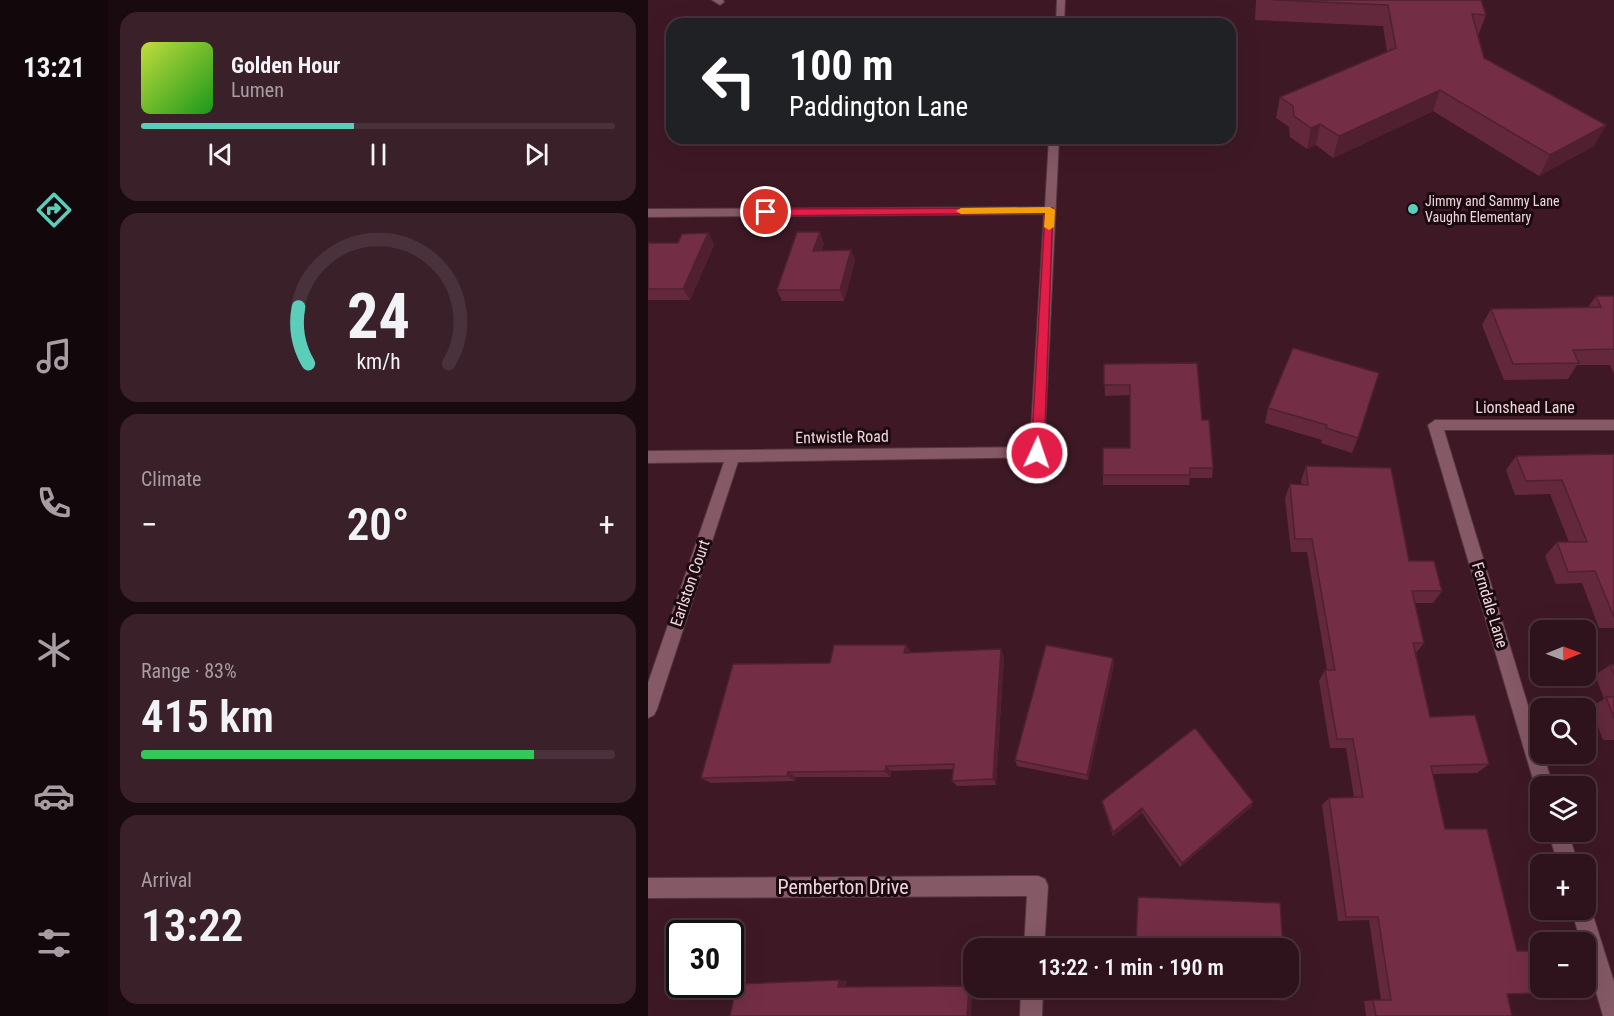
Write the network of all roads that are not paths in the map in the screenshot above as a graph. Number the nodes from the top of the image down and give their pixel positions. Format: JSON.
{"nodes":[{"id":1,"x":1061,"y":0,"type":"edge"},
{"id":2,"x":1060,"y":18,"type":"edge"},
{"id":3,"x":1054,"y":144,"type":"edge"},
{"id":4,"x":1050,"y":210,"type":"junction"},
{"id":5,"x":648,"y":213,"type":"edge"},
{"id":6,"x":1435,"y":425,"type":"joint"},
{"id":7,"x":1614,"y":425,"type":"edge"},
{"id":8,"x":733,"y":456,"type":"junction"},
{"id":9,"x":648,"y":457,"type":"edge"},
{"id":10,"x":648,"y":710,"type":"edge"},
{"id":11,"x":1541,"y":776,"type":"edge"},
{"id":12,"x":648,"y":888,"type":"edge"},
{"id":13,"x":1584,"y":920,"type":"edge"},
{"id":14,"x":1035,"y":938,"type":"edge"},
{"id":15,"x":1032,"y":998,"type":"edge"},
{"id":16,"x":1031,"y":1016,"type":"edge"},
{"id":17,"x":1614,"y":1016,"type":"edge"}],
"edges":[{"from":1,"to":2,"type":"street"},
{"from":3,"to":4,"type":"street"},
{"from":4,"to":5,"type":"street"},
{"from":4,"to":8,"type":"street","name":"Entwistle Road"},
{"from":6,"to":7,"type":"street","name":"Lionshead Lane"},
{"from":6,"to":11,"type":"street","name":"Ferndale Lane"},
{"from":8,"to":9,"type":"street","name":"Entwistle Road"},
{"from":8,"to":10,"type":"street","name":"Earlston Court"},
{"from":12,"to":14,"type":"street","name":"Pemberton Drive"},
{"from":13,"to":17,"type":"street"},
{"from":15,"to":16,"type":"street"}]}
